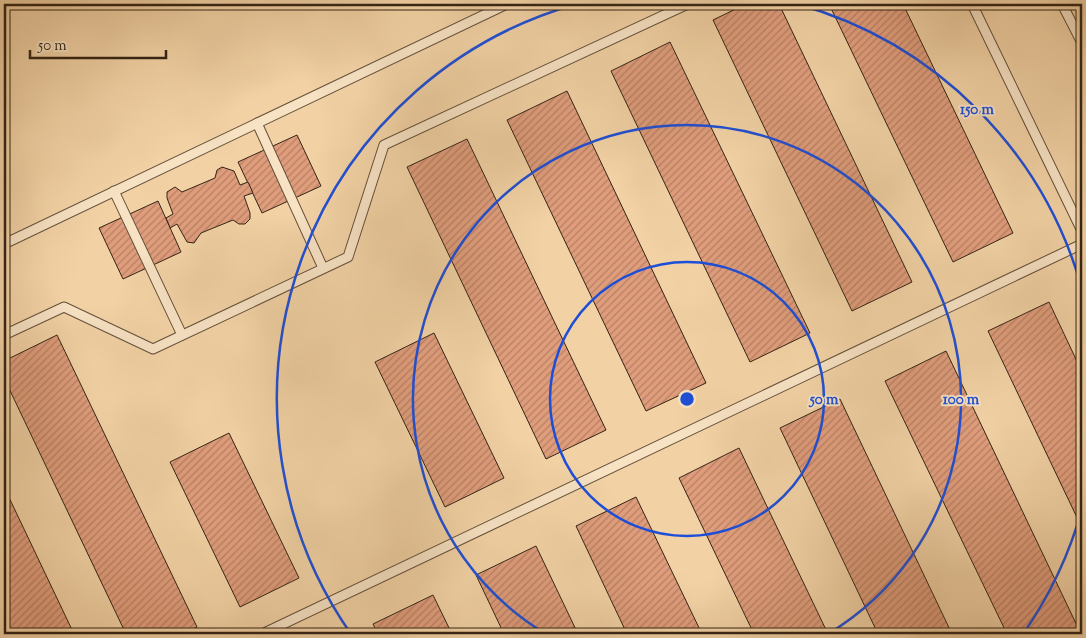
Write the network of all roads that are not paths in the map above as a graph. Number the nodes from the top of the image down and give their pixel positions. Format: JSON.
{"nodes":[{"id":1,"x":507,"y":4,"type":"edge"},
{"id":2,"x":688,"y":4,"type":"edge"},
{"id":3,"x":972,"y":4,"type":"edge"},
{"id":4,"x":1062,"y":4,"type":"edge"},
{"id":5,"x":1082,"y":43,"type":"edge"},
{"id":6,"x":257,"y":123,"type":"junction"},
{"id":7,"x":114,"y":191,"type":"junction"},
{"id":8,"x":1082,"y":231,"type":"edge"},
{"id":9,"x":4,"y":244,"type":"edge"},
{"id":10,"x":1082,"y":244,"type":"edge"},
{"id":11,"x":323,"y":268,"type":"junction"},
{"id":12,"x":4,"y":335,"type":"edge"},
{"id":13,"x":182,"y":335,"type":"junction"},
{"id":14,"x":262,"y":634,"type":"edge"}],
"edges":[{"from":1,"to":6,"type":"lane"},
{"from":2,"to":11,"type":"lane"},
{"from":3,"to":8,"type":"lane"},
{"from":4,"to":5,"type":"lane"},
{"from":6,"to":7,"type":"lane"},
{"from":6,"to":11,"type":"lane"},
{"from":7,"to":9,"type":"lane"},
{"from":7,"to":13,"type":"lane"},
{"from":10,"to":14,"type":"lane"},
{"from":11,"to":13,"type":"lane"},
{"from":12,"to":13,"type":"lane"}]}
